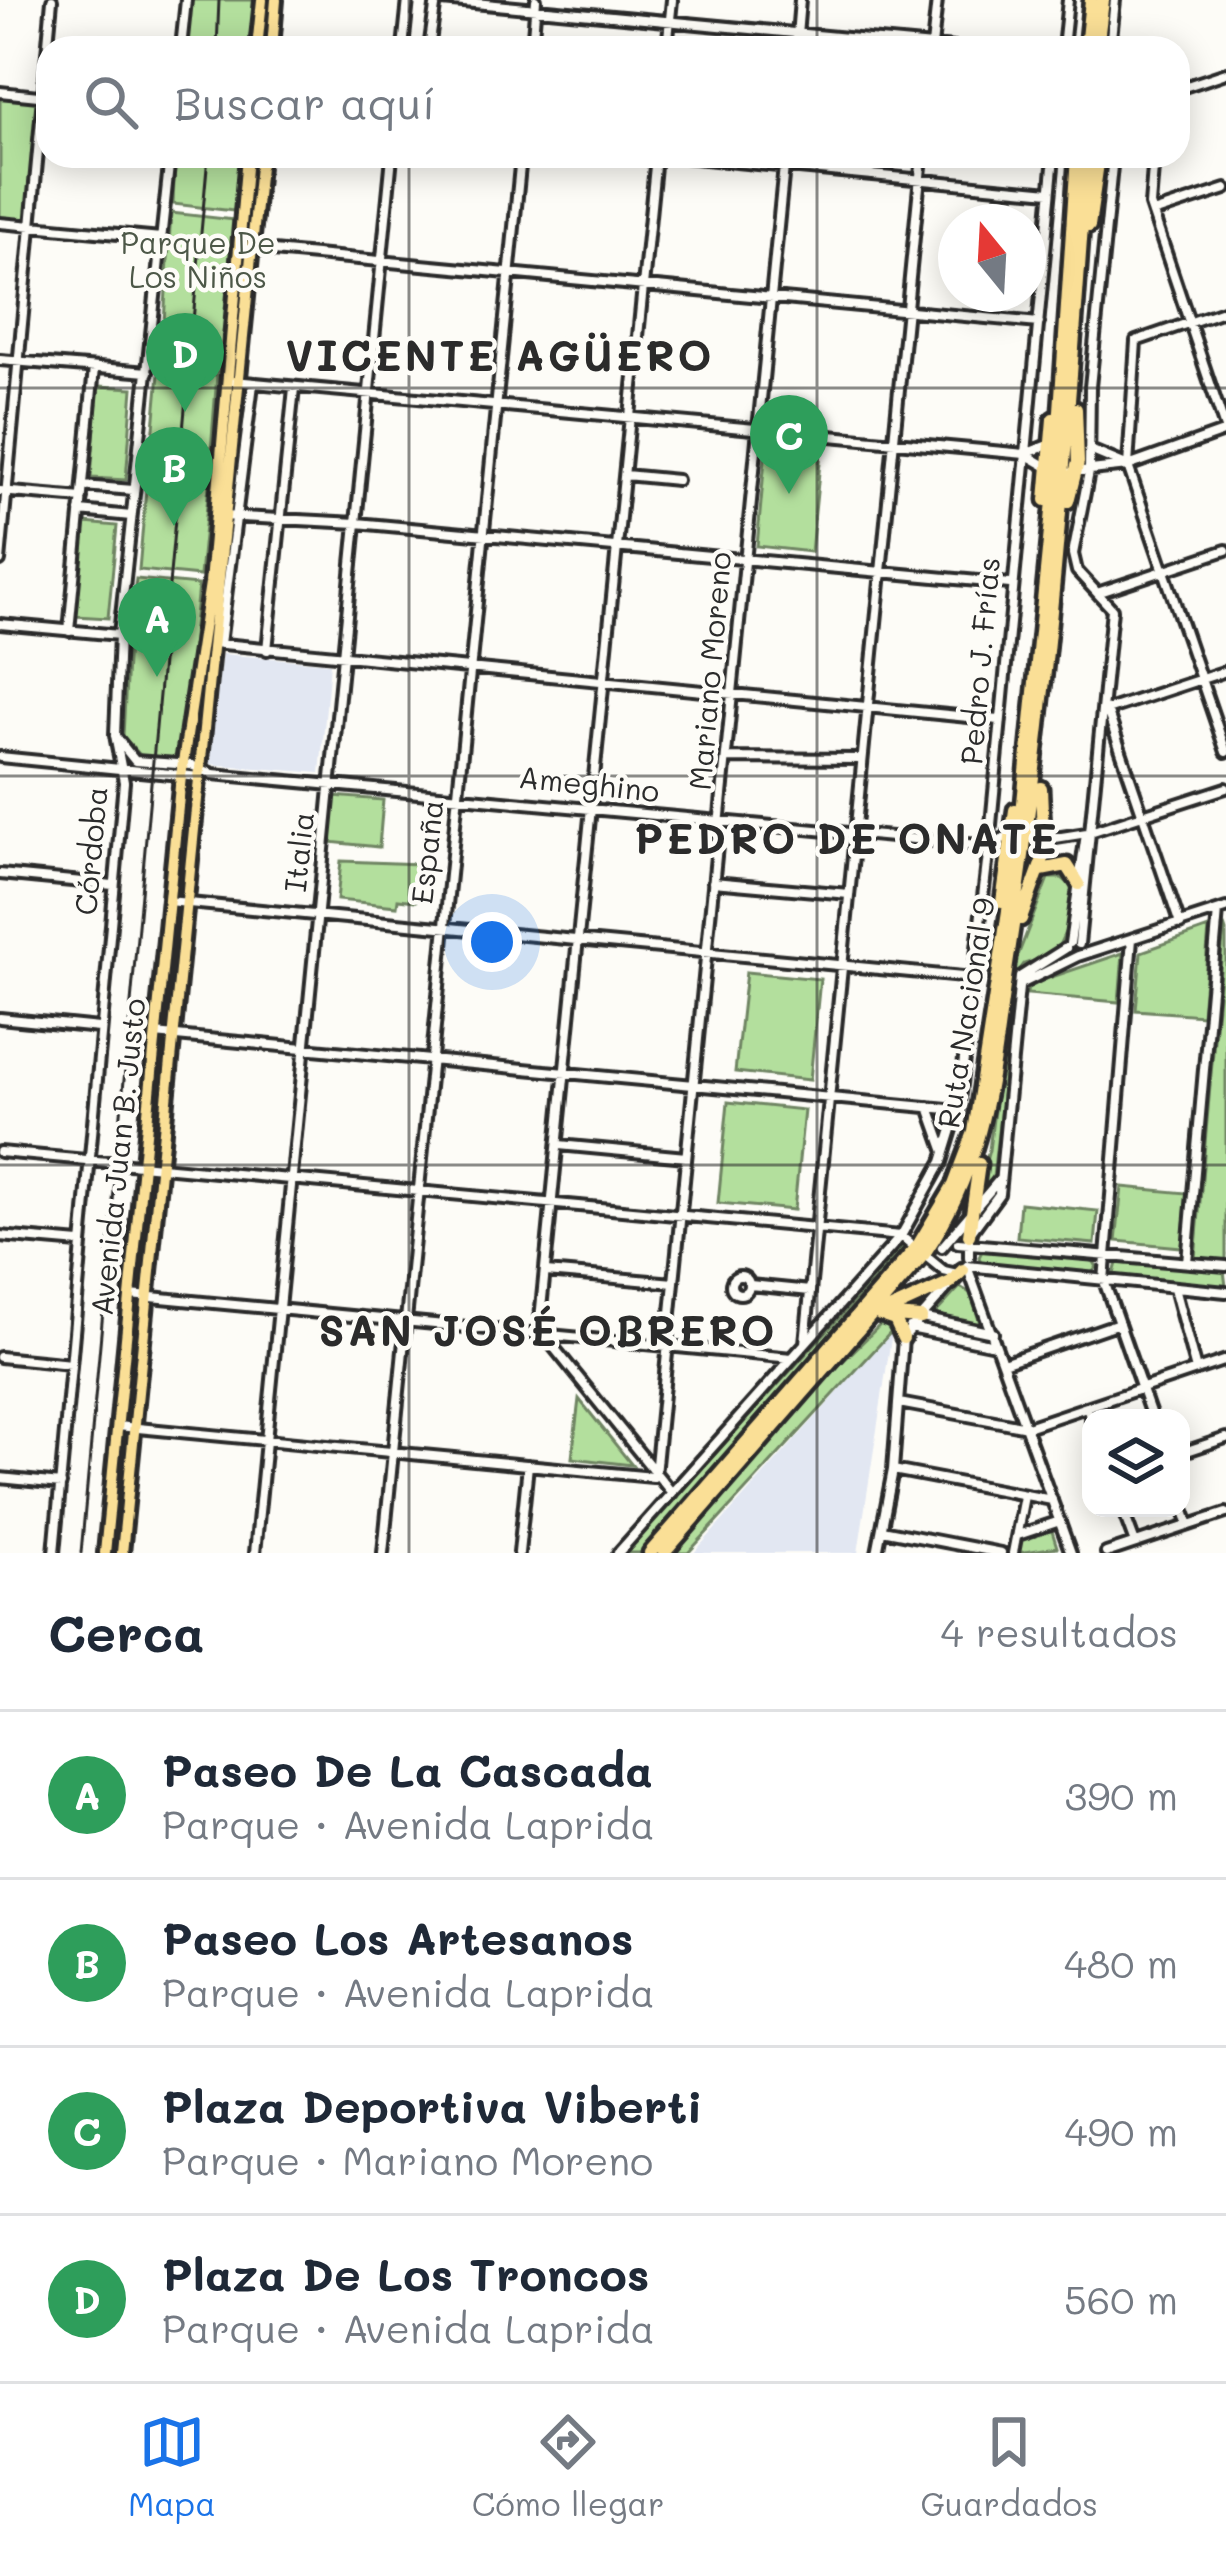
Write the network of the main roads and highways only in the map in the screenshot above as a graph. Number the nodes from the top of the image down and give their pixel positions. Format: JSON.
{"nodes":[{"id":1,"x":262,"y":0,"type":"edge"},
{"id":2,"x":276,"y":0,"type":"edge"},
{"id":3,"x":1091,"y":0,"type":"edge"},
{"id":4,"x":1103,"y":0,"type":"edge"},
{"id":5,"x":258,"y":36,"type":"edge"},
{"id":6,"x":273,"y":36,"type":"edge"},
{"id":7,"x":1087,"y":36,"type":"edge"},
{"id":8,"x":1098,"y":36,"type":"edge"},
{"id":9,"x":247,"y":168,"type":"edge"},
{"id":10,"x":259,"y":168,"type":"edge"},
{"id":11,"x":1076,"y":168,"type":"edge"},
{"id":12,"x":1086,"y":168,"type":"edge"},
{"id":13,"x":1098,"y":168,"type":"edge"},
{"id":14,"x":244,"y":248,"type":"junction"},
{"id":15,"x":1077,"y":286,"type":"junction"},
{"id":16,"x":1072,"y":362,"type":"junction"},
{"id":17,"x":1062,"y":377,"type":"junction"},
{"id":18,"x":1066,"y":471,"type":"junction"},
{"id":19,"x":1053,"y":544,"type":"junction"},
{"id":20,"x":212,"y":643,"type":"junction"},
{"id":21,"x":1037,"y":746,"type":"junction"},
{"id":22,"x":1020,"y":834,"type":"junction"},
{"id":23,"x":989,"y":846,"type":"road end"},
{"id":24,"x":1006,"y":860,"type":"junction"},
{"id":25,"x":1041,"y":870,"type":"junction"},
{"id":26,"x":1079,"y":884,"type":"road end"},
{"id":27,"x":1005,"y":947,"type":"junction"},
{"id":28,"x":986,"y":1121,"type":"junction"},
{"id":29,"x":965,"y":1241,"type":"road end"},
{"id":30,"x":921,"y":1251,"type":"junction"},
{"id":31,"x":961,"y":1271,"type":"road end"},
{"id":32,"x":879,"y":1316,"type":"junction"},
{"id":33,"x":855,"y":1334,"type":"junction"},
{"id":34,"x":104,"y":1553,"type":"edge"},
{"id":35,"x":122,"y":1553,"type":"edge"},
{"id":36,"x":650,"y":1553,"type":"edge"},
{"id":37,"x":664,"y":1553,"type":"edge"}],
"edges":[{"from":1,"to":5,"type":"main road"},
{"from":2,"to":6,"type":"main road"},
{"from":3,"to":7,"type":"highway"},
{"from":4,"to":8,"type":"highway"},
{"from":9,"to":14,"type":"main road"},
{"from":10,"to":14,"type":"main road"},
{"from":11,"to":17,"type":"highway"},
{"from":12,"to":15,"type":"highway"},
{"from":13,"to":15,"type":"highway"},
{"from":14,"to":20,"type":"main road"},
{"from":15,"to":16,"type":"highway"},
{"from":16,"to":18,"type":"highway"},
{"from":16,"to":18,"type":"highway"},
{"from":17,"to":18,"type":"highway"},
{"from":17,"to":18,"type":"highway"},
{"from":18,"to":19,"type":"highway"},
{"from":18,"to":19,"type":"highway"},
{"from":19,"to":21,"type":"highway","name":"Ruta Nacional 9"},
{"from":19,"to":22,"type":"highway","name":"Ruta Nacional 9"},
{"from":20,"to":34,"type":"main road","name":"Avenida Juan B. Justo"},
{"from":20,"to":35,"type":"main road","name":"Avenida Juan B. Justo"},
{"from":21,"to":22,"type":"highway","name":"Ruta Nacional 9"},
{"from":21,"to":25,"type":"highway"},
{"from":22,"to":24,"type":"highway"},
{"from":22,"to":27,"type":"highway","name":"Ruta Nacional 9"},
{"from":23,"to":24,"type":"highway"},
{"from":24,"to":27,"type":"highway"},
{"from":25,"to":26,"type":"highway"},
{"from":25,"to":27,"type":"highway"},
{"from":27,"to":28,"type":"highway","name":"Ruta Nacional 9"},
{"from":27,"to":30,"type":"highway","name":"Ruta Nacional 9"},
{"from":28,"to":29,"type":"highway"},
{"from":28,"to":30,"type":"highway","name":"Ruta Nacional 9"},
{"from":30,"to":33,"type":"highway","name":"Ruta Nacional 9"},
{"from":30,"to":36,"type":"highway","name":"Ruta Nacional 9"},
{"from":31,"to":32,"type":"highway"},
{"from":32,"to":32,"type":"highway"},
{"from":32,"to":33,"type":"highway"},
{"from":33,"to":37,"type":"highway","name":"Ruta Nacional 9"}]}
